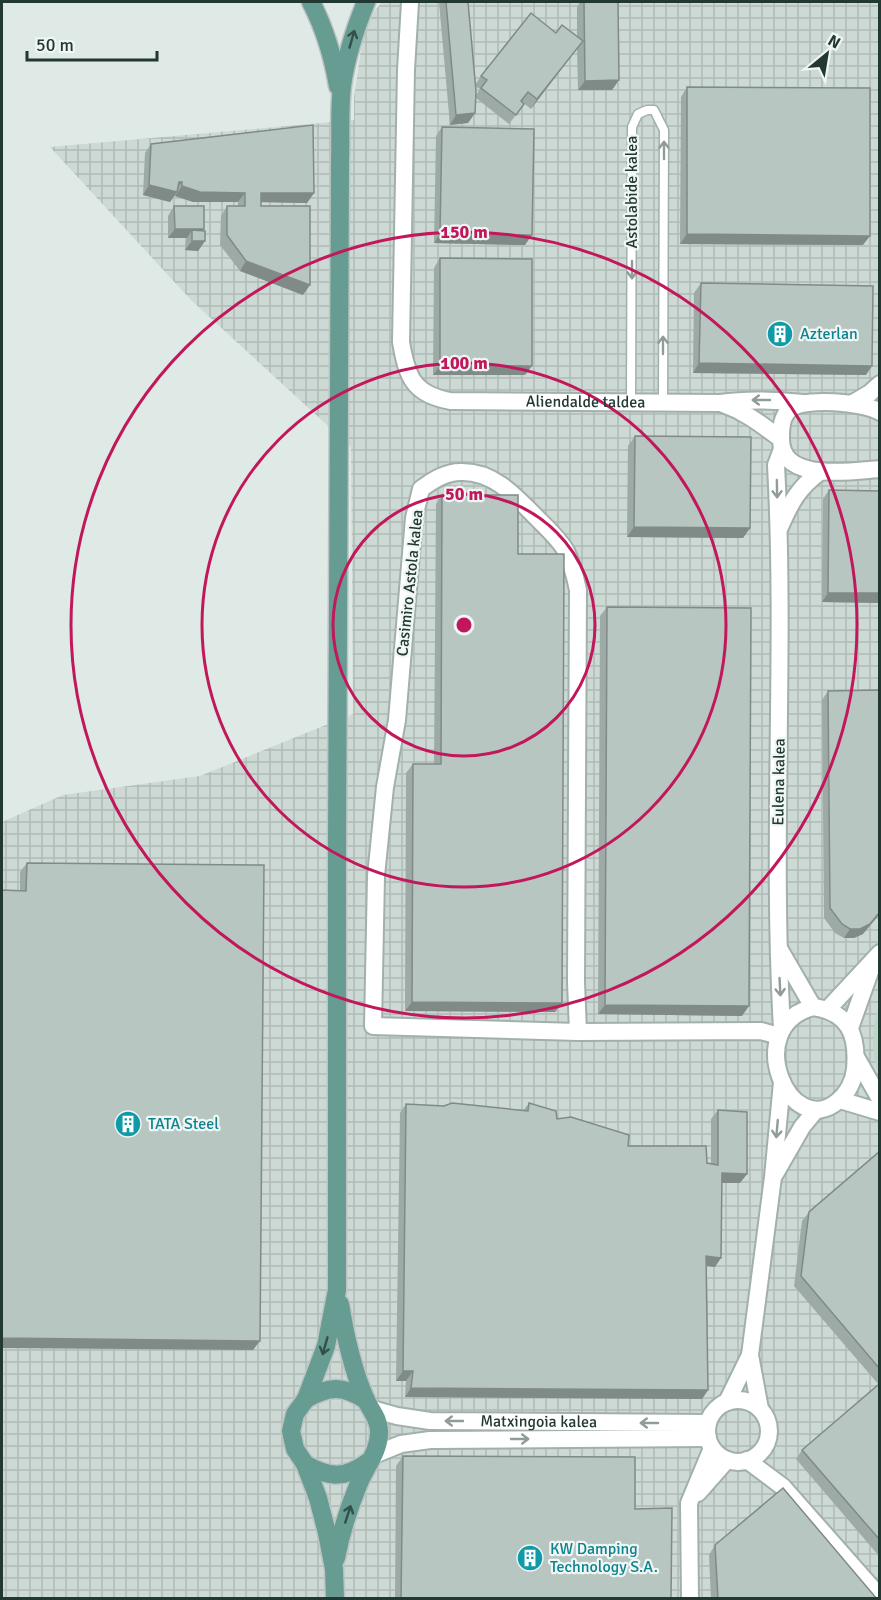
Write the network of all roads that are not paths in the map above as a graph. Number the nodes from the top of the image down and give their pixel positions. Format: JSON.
{"nodes":[{"id":1,"x":311,"y":2,"type":"edge"},
{"id":2,"x":366,"y":2,"type":"edge"},
{"id":3,"x":410,"y":2,"type":"edge"},
{"id":4,"x":341,"y":118,"type":"junction"},
{"id":5,"x":879,"y":384,"type":"edge"},
{"id":6,"x":631,"y":403,"type":"junction"},
{"id":7,"x":663,"y":403,"type":"junction"},
{"id":8,"x":720,"y":403,"type":"junction"},
{"id":9,"x":802,"y":403,"type":"junction"},
{"id":10,"x":853,"y":403,"type":"junction"},
{"id":11,"x":879,"y":412,"type":"edge"},
{"id":12,"x":781,"y":444,"type":"junction"},
{"id":13,"x":879,"y":469,"type":"edge"},
{"id":14,"x":821,"y":471,"type":"junction"},
{"id":15,"x":778,"y":530,"type":"junction"},
{"id":16,"x":777,"y":945,"type":"junction"},
{"id":17,"x":877,"y":956,"type":"edge"},
{"id":18,"x":820,"y":1008,"type":"junction"},
{"id":19,"x":849,"y":1028,"type":"junction"},
{"id":20,"x":578,"y":1032,"type":"junction"},
{"id":21,"x":740,"y":1032,"type":"junction"},
{"id":22,"x":781,"y":1033,"type":"junction"},
{"id":23,"x":775,"y":1055,"type":"junction"},
{"id":24,"x":856,"y":1057,"type":"junction"},
{"id":25,"x":782,"y":1082,"type":"junction"},
{"id":26,"x":879,"y":1099,"type":"edge"},
{"id":27,"x":840,"y":1100,"type":"junction"},
{"id":28,"x":816,"y":1110,"type":"junction"},
{"id":29,"x":879,"y":1112,"type":"edge"},
{"id":30,"x":773,"y":1177,"type":"junction"},
{"id":31,"x":337,"y":1290,"type":"junction"},
{"id":32,"x":750,"y":1355,"type":"junction"},
{"id":33,"x":306,"y":1399,"type":"junction"},
{"id":34,"x":727,"y":1402,"type":"junction"},
{"id":35,"x":369,"y":1404,"type":"junction"},
{"id":36,"x":760,"y":1409,"type":"junction"},
{"id":37,"x":709,"y":1436,"type":"junction"},
{"id":38,"x":763,"y":1448,"type":"junction"},
{"id":39,"x":371,"y":1459,"type":"junction"},
{"id":40,"x":727,"y":1460,"type":"junction"},
{"id":41,"x":747,"y":1460,"type":"junction"},
{"id":42,"x":305,"y":1464,"type":"junction"},
{"id":43,"x":783,"y":1487,"type":"junction"},
{"id":44,"x":689,"y":1503,"type":"junction"},
{"id":45,"x":334,"y":1569,"type":"junction"},
{"id":46,"x":879,"y":1597,"type":"edge"},
{"id":47,"x":335,"y":1599,"type":"edge"},
{"id":48,"x":690,"y":1599,"type":"edge"}],
"edges":[{"from":1,"to":4,"type":"main road"},
{"from":4,"to":2,"type":"main road","one_way":true},
{"from":3,"to":6,"type":"street","name":"Aliendalde taldea"},
{"from":4,"to":31,"type":"main road"},
{"from":5,"to":10,"type":"street"},
{"from":6,"to":7,"type":"street","name":"Aliendalde taldea"},
{"from":7,"to":6,"type":"lane","name":"Astolabide kalea","one_way":true},
{"from":7,"to":8,"type":"street","name":"Aliendalde taldea"},
{"from":9,"to":8,"type":"street","name":"Aliendalde taldea","one_way":true},
{"from":8,"to":12,"type":"street","name":"Aliendalde taldea"},
{"from":9,"to":10,"type":"street","name":"Aliendalde taldea"},
{"from":9,"to":12,"type":"street"},
{"from":10,"to":11,"type":"street","name":"Aliendalde taldea"},
{"from":12,"to":14,"type":"street","name":"Aliendalde taldea"},
{"from":12,"to":15,"type":"street","one_way":true},
{"from":13,"to":14,"type":"street","name":"Aliendalde taldea"},
{"from":14,"to":15,"type":"street"},
{"from":15,"to":16,"type":"street","name":"Eulena kalea"},
{"from":16,"to":18,"type":"street"},
{"from":16,"to":22,"type":"street","name":"Eulena kalea","one_way":true},
{"from":17,"to":18,"type":"street"},
{"from":17,"to":19,"type":"street"},
{"from":18,"to":19,"type":"street"},
{"from":18,"to":22,"type":"street"},
{"from":19,"to":24,"type":"street"},
{"from":20,"to":20,"type":"street","name":"Casimiro Astola kalea"},
{"from":20,"to":21,"type":"street","name":"Casimiro Astola kalea"},
{"from":21,"to":22,"type":"street","name":"Casimiro Astola kalea"},
{"from":21,"to":23,"type":"street"},
{"from":22,"to":23,"type":"street"},
{"from":23,"to":25,"type":"street"},
{"from":24,"to":26,"type":"street"},
{"from":24,"to":27,"type":"street"},
{"from":25,"to":28,"type":"street"},
{"from":25,"to":30,"type":"street","one_way":true},
{"from":27,"to":28,"type":"street"},
{"from":27,"to":29,"type":"street"},
{"from":28,"to":30,"type":"street"},
{"from":30,"to":32,"type":"street"},
{"from":31,"to":33,"type":"main road","one_way":true},
{"from":31,"to":35,"type":"main road"},
{"from":32,"to":34,"type":"street"},
{"from":32,"to":36,"type":"street"},
{"from":33,"to":35,"type":"main road"},
{"from":33,"to":42,"type":"main road"},
{"from":34,"to":36,"type":"street"},
{"from":34,"to":37,"type":"street"},
{"from":37,"to":35,"type":"street","name":"Matxingoia kalea","one_way":true},
{"from":35,"to":39,"type":"main road"},
{"from":36,"to":38,"type":"street"},
{"from":39,"to":37,"type":"street","name":"Matxingoia kalea","one_way":true},
{"from":37,"to":40,"type":"street"},
{"from":37,"to":44,"type":"street"},
{"from":38,"to":41,"type":"street"},
{"from":38,"to":43,"type":"street"},
{"from":39,"to":42,"type":"main road"},
{"from":45,"to":39,"type":"main road","one_way":true},
{"from":40,"to":41,"type":"street"},
{"from":40,"to":44,"type":"street"},
{"from":41,"to":43,"type":"street"},
{"from":42,"to":45,"type":"main road"},
{"from":43,"to":46,"type":"street"},
{"from":44,"to":48,"type":"street"},
{"from":45,"to":47,"type":"main road"}]}
